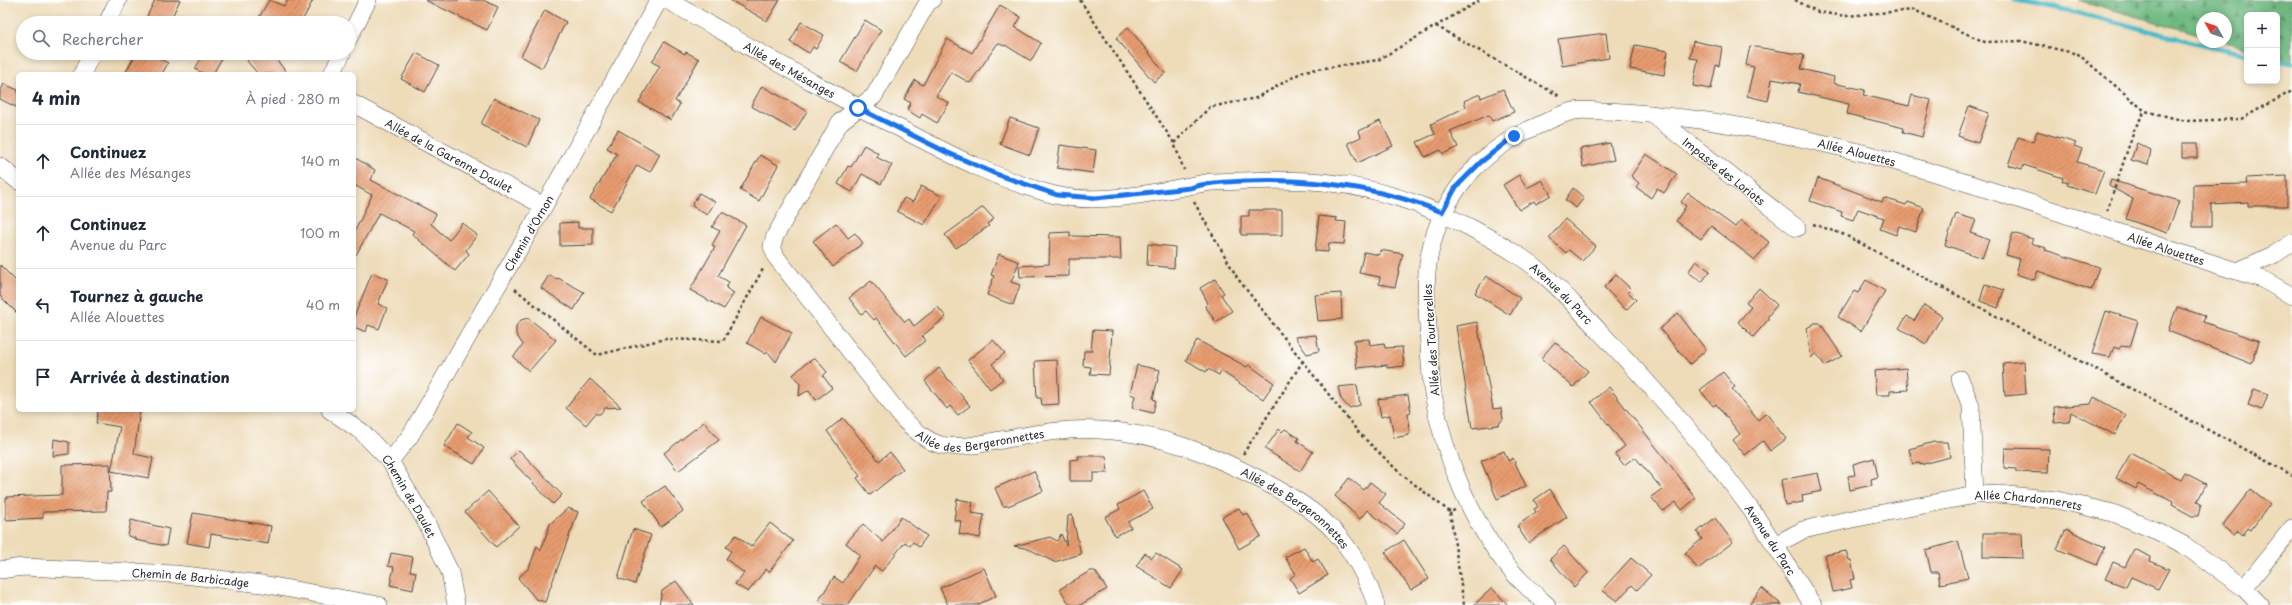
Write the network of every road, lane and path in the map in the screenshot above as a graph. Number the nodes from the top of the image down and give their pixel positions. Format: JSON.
{"nodes":[{"id":1,"x":118,"y":0,"type":"edge"},
{"id":2,"x":368,"y":0,"type":"edge"},
{"id":3,"x":659,"y":0,"type":"edge"},
{"id":4,"x":666,"y":0,"type":"edge"},
{"id":5,"x":932,"y":0,"type":"edge"},
{"id":6,"x":1080,"y":0,"type":"edge"},
{"id":7,"x":1480,"y":0,"type":"edge"},
{"id":8,"x":1795,"y":0,"type":"edge"},
{"id":9,"x":110,"y":16,"type":"edge"},
{"id":10,"x":356,"y":24,"type":"edge"},
{"id":11,"x":1436,"y":26,"type":"junction"},
{"id":12,"x":89,"y":60,"type":"edge"},
{"id":13,"x":339,"y":60,"type":"edge"},
{"id":14,"x":83,"y":72,"type":"edge"},
{"id":15,"x":333,"y":72,"type":"edge"},
{"id":16,"x":2292,"y":91,"type":"edge"},
{"id":17,"x":356,"y":105,"type":"edge"},
{"id":18,"x":858,"y":108,"type":"junction"},
{"id":19,"x":1573,"y":111,"type":"junction"},
{"id":20,"x":2145,"y":111,"type":"junction"},
{"id":21,"x":1652,"y":114,"type":"junction"},
{"id":22,"x":1174,"y":143,"type":"junction"},
{"id":23,"x":0,"y":166,"type":"edge"},
{"id":24,"x":16,"y":179,"type":"edge"},
{"id":25,"x":1190,"y":188,"type":"junction"},
{"id":26,"x":544,"y":206,"type":"junction"},
{"id":27,"x":1442,"y":212,"type":"junction"},
{"id":28,"x":1804,"y":225,"type":"joint"},
{"id":29,"x":2101,"y":227,"type":"junction"},
{"id":30,"x":2292,"y":243,"type":"edge"},
{"id":31,"x":774,"y":251,"type":"junction"},
{"id":32,"x":2238,"y":271,"type":"junction"},
{"id":33,"x":502,"y":278,"type":"junction"},
{"id":34,"x":2292,"y":296,"type":"edge"},
{"id":35,"x":1303,"y":362,"type":"junction"},
{"id":36,"x":1960,"y":379,"type":"dead end"},
{"id":37,"x":333,"y":412,"type":"edge"},
{"id":38,"x":390,"y":461,"type":"junction"},
{"id":39,"x":1235,"y":466,"type":"junction"},
{"id":40,"x":2292,"y":474,"type":"edge"},
{"id":41,"x":1975,"y":495,"type":"junction"},
{"id":42,"x":1469,"y":504,"type":"junction"},
{"id":43,"x":1450,"y":512,"type":"junction"},
{"id":44,"x":2292,"y":528,"type":"edge"},
{"id":45,"x":1775,"y":545,"type":"junction"},
{"id":46,"x":0,"y":570,"type":"edge"},
{"id":47,"x":2244,"y":588,"type":"junction"},
{"id":48,"x":380,"y":605,"type":"edge"},
{"id":49,"x":456,"y":605,"type":"edge"},
{"id":50,"x":1376,"y":605,"type":"edge"},
{"id":51,"x":1464,"y":605,"type":"edge"},
{"id":52,"x":1547,"y":605,"type":"edge"},
{"id":53,"x":1812,"y":605,"type":"edge"},
{"id":54,"x":2260,"y":605,"type":"edge"}],
"edges":[{"from":1,"to":9,"type":"street"},
{"from":2,"to":10,"type":"street"},
{"from":3,"to":26,"type":"street","name":"Chemin d'Ornon"},
{"from":4,"to":18,"type":"street","name":"Allée des Mésanges"},
{"from":5,"to":18,"type":"street"},
{"from":6,"to":22,"type":"path"},
{"from":7,"to":11,"type":"path"},
{"from":8,"to":20,"type":"path"},
{"from":11,"to":19,"type":"path"},
{"from":11,"to":22,"type":"path"},
{"from":12,"to":14,"type":"street"},
{"from":13,"to":15,"type":"street"},
{"from":16,"to":20,"type":"path"},
{"from":17,"to":26,"type":"street","name":"Allée de la Garenne Daulet"},
{"from":18,"to":25,"type":"street","name":"Allée des Mésanges"},
{"from":18,"to":31,"type":"street"},
{"from":19,"to":21,"type":"street","name":"Allée Alouettes"},
{"from":19,"to":27,"type":"street","name":"Allée Alouettes"},
{"from":20,"to":29,"type":"path"},
{"from":21,"to":28,"type":"street","name":"Impasse des Loriots"},
{"from":21,"to":29,"type":"street","name":"Allée Alouettes"},
{"from":22,"to":25,"type":"path"},
{"from":23,"to":24,"type":"street"},
{"from":25,"to":27,"type":"street","name":"Avenue du Parc"},
{"from":25,"to":35,"type":"path"},
{"from":26,"to":33,"type":"street","name":"Chemin d'Ornon"},
{"from":27,"to":42,"type":"street","name":"Allée des Tourterelles"},
{"from":27,"to":45,"type":"street","name":"Avenue du Parc"},
{"from":28,"to":40,"type":"path"},
{"from":29,"to":32,"type":"street","name":"Allée Alouettes"},
{"from":30,"to":32,"type":"street"},
{"from":31,"to":33,"type":"path"},
{"from":31,"to":39,"type":"street","name":"Allée des Bergeronnettes"},
{"from":32,"to":34,"type":"street","name":"Allée Alouettes"},
{"from":33,"to":38,"type":"street","name":"Chemin d'Ornon"},
{"from":35,"to":39,"type":"path"},
{"from":35,"to":43,"type":"path"},
{"from":36,"to":41,"type":"street"},
{"from":37,"to":38,"type":"street","name":"Chemin de Daulet"},
{"from":38,"to":49,"type":"street","name":"Chemin de Daulet"},
{"from":39,"to":50,"type":"street","name":"Allée des Bergeronnettes"},
{"from":41,"to":45,"type":"street","name":"Allée Chardonnerets"},
{"from":41,"to":47,"type":"street","name":"Allée Chardonnerets"},
{"from":42,"to":43,"type":"path"},
{"from":42,"to":52,"type":"street","name":"Allée des Tourterelles"},
{"from":43,"to":51,"type":"path"},
{"from":44,"to":47,"type":"street"},
{"from":45,"to":53,"type":"street","name":"Avenue du Parc"},
{"from":46,"to":48,"type":"street","name":"Chemin de Barbicadge"},
{"from":47,"to":54,"type":"street","name":"Allée Chardonnerets"}]}
